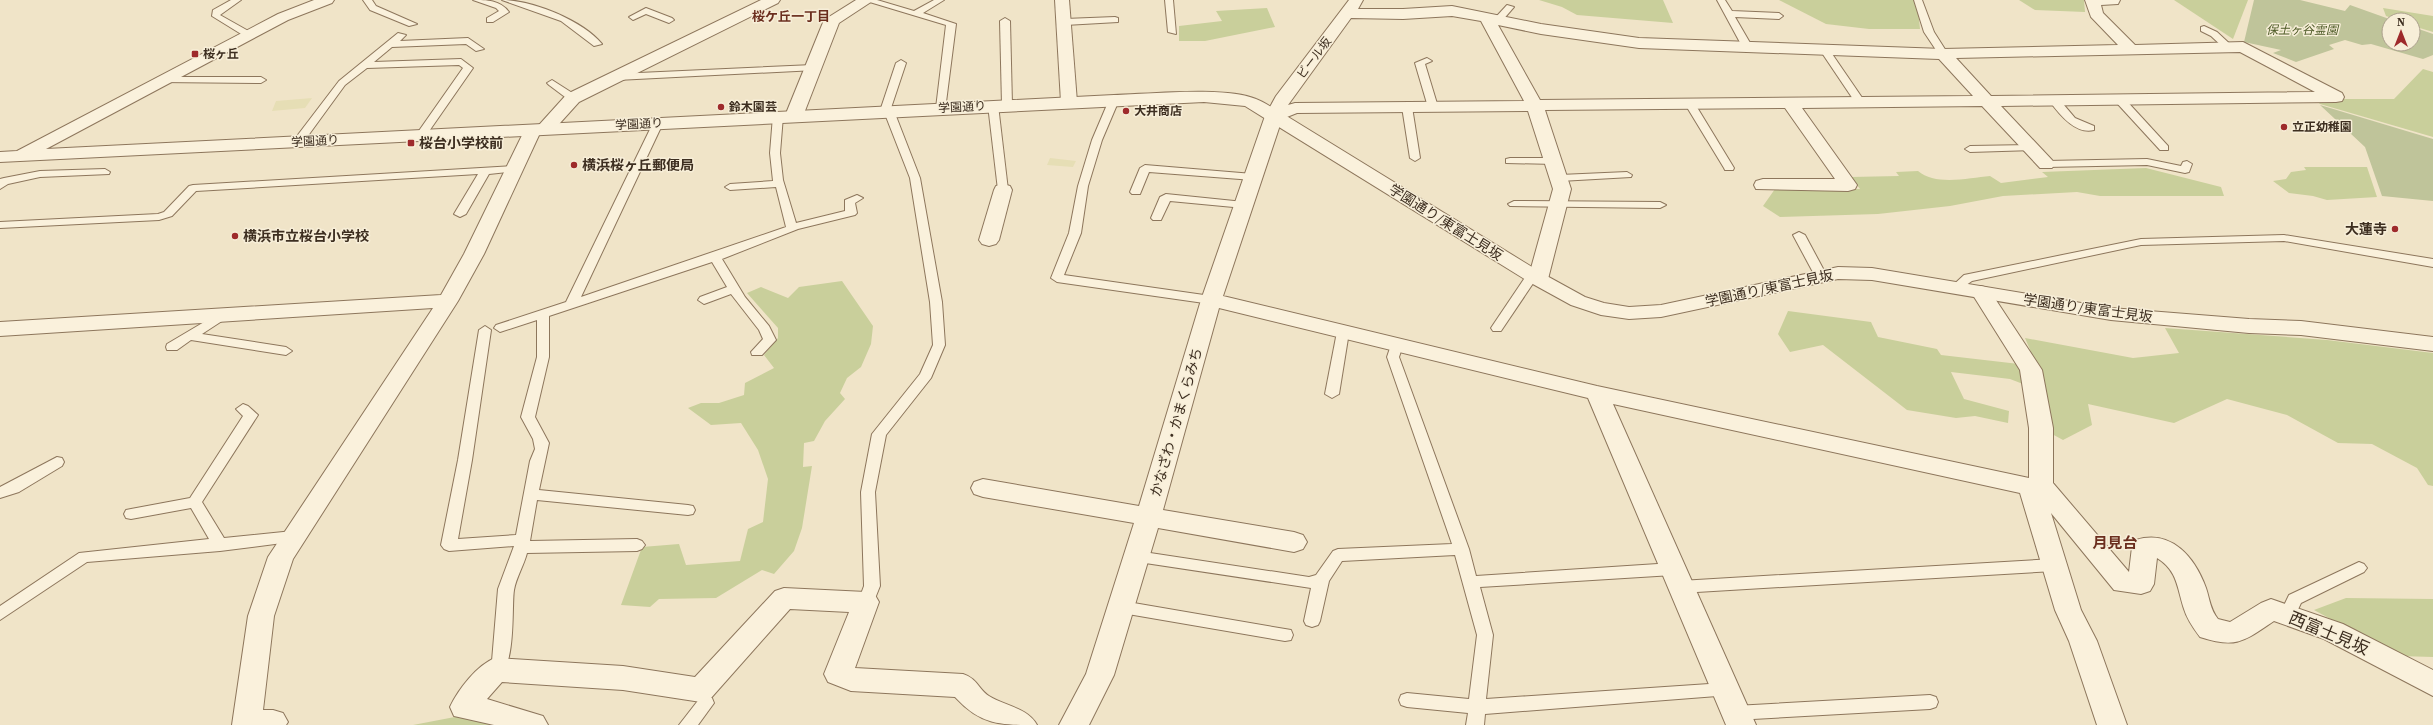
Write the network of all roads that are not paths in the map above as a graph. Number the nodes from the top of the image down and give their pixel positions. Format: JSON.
{"nodes":[{"id":1,"x":237,"y":0,"type":"edge"},
{"id":2,"x":324,"y":0,"type":"edge"},
{"id":3,"x":367,"y":0,"type":"edge"},
{"id":4,"x":477,"y":0,"type":"edge"},
{"id":5,"x":506,"y":0,"type":"edge"},
{"id":6,"x":772,"y":0,"type":"edge"},
{"id":7,"x":867,"y":0,"type":"edge"},
{"id":8,"x":940,"y":0,"type":"edge"},
{"id":9,"x":1062,"y":0,"type":"edge"},
{"id":10,"x":1169,"y":0,"type":"edge"},
{"id":11,"x":1357,"y":0,"type":"edge"},
{"id":12,"x":1721,"y":0,"type":"edge"},
{"id":13,"x":1918,"y":0,"type":"edge"},
{"id":14,"x":2093,"y":0,"type":"edge"},
{"id":15,"x":2113,"y":1,"type":"dead end"},
{"id":16,"x":528,"y":3,"type":"edge"},
{"id":17,"x":1510,"y":7,"type":"dead end"},
{"id":18,"x":914,"y":14,"type":"junction"},
{"id":19,"x":1347,"y":14,"type":"junction"},
{"id":20,"x":1728,"y":14,"type":"junction"},
{"id":21,"x":1779,"y":16,"type":"dead end"},
{"id":22,"x":633,"y":17,"type":"dead end"},
{"id":23,"x":1492,"y":19,"type":"junction"},
{"id":24,"x":490,"y":20,"type":"dead end"},
{"id":25,"x":669,"y":20,"type":"dead end"},
{"id":26,"x":1005,"y":20,"type":"dead end"},
{"id":27,"x":1115,"y":20,"type":"dead end"},
{"id":28,"x":1065,"y":22,"type":"junction"},
{"id":29,"x":412,"y":24,"type":"dead end"},
{"id":30,"x":2204,"y":29,"type":"dead end"},
{"id":31,"x":1173,"y":32,"type":"dead end"},
{"id":32,"x":248,"y":35,"type":"junction"},
{"id":33,"x":401,"y":35,"type":"dead end"},
{"id":34,"x":389,"y":44,"type":"junction"},
{"id":35,"x":596,"y":44,"type":"dead end"},
{"id":36,"x":2228,"y":47,"type":"junction"},
{"id":37,"x":1748,"y":48,"type":"junction"},
{"id":38,"x":479,"y":49,"type":"dead end"},
{"id":39,"x":1825,"y":50,"type":"junction"},
{"id":40,"x":2131,"y":50,"type":"junction"},
{"id":41,"x":1943,"y":54,"type":"junction"},
{"id":42,"x":1427,"y":61,"type":"dead end"},
{"id":43,"x":901,"y":63,"type":"dead end"},
{"id":44,"x":363,"y":65,"type":"junction"},
{"id":45,"x":813,"y":68,"type":"junction"},
{"id":46,"x":617,"y":76,"type":"junction"},
{"id":47,"x":164,"y":80,"type":"junction"},
{"id":48,"x":261,"y":80,"type":"dead end"},
{"id":49,"x":552,"y":83,"type":"dead end"},
{"id":50,"x":573,"y":98,"type":"junction"},
{"id":51,"x":2119,"y":99,"type":"junction"},
{"id":52,"x":1114,"y":100,"type":"junction"},
{"id":53,"x":1986,"y":100,"type":"junction"},
{"id":54,"x":2054,"y":100,"type":"junction"},
{"id":55,"x":1069,"y":102,"type":"junction"},
{"id":56,"x":1790,"y":102,"type":"junction"},
{"id":57,"x":1860,"y":102,"type":"junction"},
{"id":58,"x":1690,"y":104,"type":"junction"},
{"id":59,"x":1000,"y":105,"type":"junction"},
{"id":60,"x":1535,"y":106,"type":"junction"},
{"id":61,"x":1407,"y":107,"type":"junction"},
{"id":62,"x":1433,"y":107,"type":"junction"},
{"id":63,"x":940,"y":108,"type":"junction"},
{"id":64,"x":887,"y":111,"type":"junction"},
{"id":65,"x":786,"y":116,"type":"junction"},
{"id":66,"x":1274,"y":116,"type":"junction"},
{"id":67,"x":658,"y":123,"type":"junction"},
{"id":68,"x":2090,"y":128,"type":"dead end"},
{"id":69,"x":539,"y":129,"type":"junction"},
{"id":70,"x":421,"y":135,"type":"junction"},
{"id":71,"x":298,"y":142,"type":"junction"},
{"id":72,"x":2031,"y":148,"type":"junction"},
{"id":73,"x":2164,"y":148,"type":"dead end"},
{"id":74,"x":1970,"y":149,"type":"dead end"},
{"id":75,"x":19,"y":157,"type":"junction"},
{"id":76,"x":0,"y":158,"type":"edge"},
{"id":77,"x":1415,"y":158,"type":"dead end"},
{"id":78,"x":1510,"y":161,"type":"dead end"},
{"id":79,"x":2046,"y":164,"type":"joint"},
{"id":80,"x":2187,"y":164,"type":"dead end"},
{"id":81,"x":0,"y":166,"type":"edge"},
{"id":82,"x":1729,"y":168,"type":"dead end"},
{"id":83,"x":514,"y":169,"type":"junction"},
{"id":84,"x":1558,"y":170,"type":"junction"},
{"id":85,"x":485,"y":171,"type":"junction"},
{"id":86,"x":105,"y":172,"type":"dead end"},
{"id":87,"x":1627,"y":175,"type":"dead end"},
{"id":88,"x":1253,"y":177,"type":"junction"},
{"id":89,"x":779,"y":184,"type":"junction"},
{"id":90,"x":1763,"y":185,"type":"dead end"},
{"id":91,"x":0,"y":186,"type":"edge"},
{"id":92,"x":730,"y":187,"type":"dead end"},
{"id":93,"x":1003,"y":190,"type":"joint"},
{"id":94,"x":1136,"y":192,"type":"dead end"},
{"id":95,"x":857,"y":198,"type":"dead end"},
{"id":96,"x":1244,"y":204,"type":"junction"},
{"id":97,"x":1514,"y":204,"type":"dead end"},
{"id":98,"x":1558,"y":204,"type":"junction"},
{"id":99,"x":1660,"y":205,"type":"dead end"},
{"id":100,"x":460,"y":214,"type":"dead end"},
{"id":101,"x":1157,"y":218,"type":"dead end"},
{"id":102,"x":0,"y":225,"type":"edge"},
{"id":103,"x":792,"y":227,"type":"junction"},
{"id":104,"x":1799,"y":235,"type":"dead end"},
{"id":105,"x":989,"y":240,"type":"dead end"},
{"id":106,"x":715,"y":257,"type":"junction"},
{"id":107,"x":2433,"y":263,"type":"edge"},
{"id":108,"x":1821,"y":276,"type":"junction"},
{"id":109,"x":1535,"y":277,"type":"junction"},
{"id":110,"x":1956,"y":288,"type":"junction"},
{"id":111,"x":735,"y":291,"type":"junction"},
{"id":112,"x":1981,"y":292,"type":"junction"},
{"id":113,"x":1211,"y":300,"type":"junction"},
{"id":114,"x":448,"y":301,"type":"junction"},
{"id":115,"x":707,"y":302,"type":"dead end"},
{"id":116,"x":571,"y":305,"type":"junction"},
{"id":117,"x":543,"y":314,"type":"junction"},
{"id":118,"x":221,"y":316,"type":"junction"},
{"id":119,"x":1498,"y":328,"type":"dead end"},
{"id":120,"x":1343,"y":332,"type":"junction"},
{"id":121,"x":5,"y":334,"type":"edge"},
{"id":122,"x":189,"y":336,"type":"junction"},
{"id":123,"x":2433,"y":344,"type":"edge"},
{"id":124,"x":1397,"y":345,"type":"junction"},
{"id":125,"x":172,"y":347,"type":"dead end"},
{"id":126,"x":286,"y":351,"type":"dead end"},
{"id":127,"x":757,"y":352,"type":"dead end"},
{"id":128,"x":1597,"y":393,"type":"junction"},
{"id":129,"x":1332,"y":394,"type":"dead end"},
{"id":130,"x":243,"y":409,"type":"dead end"},
{"id":131,"x":57,"y":462,"type":"dead end"},
{"id":132,"x":2036,"y":486,"type":"junction"},
{"id":133,"x":983,"y":488,"type":"dead end"},
{"id":134,"x":0,"y":493,"type":"edge"},
{"id":135,"x":532,"y":494,"type":"junction"},
{"id":136,"x":196,"y":502,"type":"junction"},
{"id":137,"x":688,"y":510,"type":"dead end"},
{"id":138,"x":130,"y":514,"type":"dead end"},
{"id":139,"x":1149,"y":516,"type":"junction"},
{"id":140,"x":293,"y":538,"type":"junction"},
{"id":141,"x":1294,"y":542,"type":"dead end"},
{"id":142,"x":522,"y":544,"type":"junction"},
{"id":143,"x":220,"y":545,"type":"junction"},
{"id":144,"x":637,"y":545,"type":"dead end"},
{"id":145,"x":1461,"y":549,"type":"junction"},
{"id":146,"x":1137,"y":556,"type":"junction"},
{"id":147,"x":2054,"y":565,"type":"junction"},
{"id":148,"x":2360,"y":568,"type":"dead end"},
{"id":149,"x":1676,"y":578,"type":"junction"},
{"id":150,"x":1321,"y":580,"type":"junction"},
{"id":151,"x":1471,"y":582,"type":"junction"},
{"id":152,"x":866,"y":602,"type":"junction"},
{"id":153,"x":1122,"y":607,"type":"junction"},
{"id":154,"x":0,"y":614,"type":"edge"},
{"id":155,"x":2288,"y":614,"type":"junction"},
{"id":156,"x":1312,"y":621,"type":"dead end"},
{"id":157,"x":1285,"y":635,"type":"dead end"},
{"id":158,"x":2433,"y":666,"type":"edge"},
{"id":159,"x":2433,"y":669,"type":"edge"},
{"id":160,"x":495,"y":670,"type":"junction"},
{"id":161,"x":2433,"y":684,"type":"edge"},
{"id":162,"x":1407,"y":700,"type":"dead end"},
{"id":163,"x":1930,"y":702,"type":"dead end"},
{"id":164,"x":706,"y":703,"type":"dead end"},
{"id":165,"x":1478,"y":707,"type":"junction"},
{"id":166,"x":1733,"y":709,"type":"edge"},
{"id":167,"x":251,"y":724,"type":"edge"},
{"id":168,"x":533,"y":725,"type":"edge"},
{"id":169,"x":688,"y":725,"type":"edge"},
{"id":170,"x":1022,"y":725,"type":"edge"},
{"id":171,"x":1074,"y":725,"type":"edge"},
{"id":172,"x":1475,"y":725,"type":"edge"},
{"id":173,"x":2112,"y":725,"type":"edge"}],
"edges":[{"from":1,"to":32,"type":"lane"},
{"from":2,"to":32,"type":"street"},
{"from":3,"to":29,"type":"lane"},
{"from":4,"to":24,"type":"lane"},
{"from":5,"to":16,"type":"lane"},
{"from":6,"to":46,"type":"street"},
{"from":7,"to":18,"type":"lane"},
{"from":7,"to":45,"type":"street"},
{"from":8,"to":18,"type":"lane"},
{"from":9,"to":28,"type":"street"},
{"from":10,"to":31,"type":"lane"},
{"from":11,"to":19,"type":"street","name":"ビール坂"},
{"from":12,"to":20,"type":"lane"},
{"from":13,"to":41,"type":"lane"},
{"from":14,"to":15,"type":"street"},
{"from":14,"to":40,"type":"street"},
{"from":16,"to":35,"type":"lane"},
{"from":17,"to":23,"type":"lane"},
{"from":18,"to":63,"type":"lane"},
{"from":19,"to":23,"type":"street"},
{"from":19,"to":66,"type":"street","name":"ビール坂"},
{"from":20,"to":21,"type":"lane"},
{"from":20,"to":37,"type":"lane"},
{"from":22,"to":25,"type":"lane"},
{"from":23,"to":37,"type":"street"},
{"from":23,"to":60,"type":"street"},
{"from":26,"to":59,"type":"lane"},
{"from":27,"to":28,"type":"lane"},
{"from":28,"to":55,"type":"street"},
{"from":30,"to":36,"type":"lane"},
{"from":32,"to":47,"type":"street"},
{"from":33,"to":34,"type":"lane"},
{"from":34,"to":38,"type":"lane"},
{"from":34,"to":44,"type":"lane"},
{"from":36,"to":40,"type":"street"},
{"from":36,"to":51,"type":"street"},
{"from":37,"to":39,"type":"street"},
{"from":39,"to":41,"type":"street"},
{"from":39,"to":57,"type":"lane"},
{"from":40,"to":41,"type":"street"},
{"from":41,"to":53,"type":"street"},
{"from":42,"to":62,"type":"lane"},
{"from":43,"to":64,"type":"lane"},
{"from":44,"to":70,"type":"lane"},
{"from":44,"to":71,"type":"lane"},
{"from":45,"to":46,"type":"lane"},
{"from":45,"to":65,"type":"street"},
{"from":46,"to":50,"type":"street"},
{"from":47,"to":48,"type":"lane"},
{"from":47,"to":75,"type":"street"},
{"from":49,"to":50,"type":"lane"},
{"from":50,"to":69,"type":"street"},
{"from":51,"to":54,"type":"street"},
{"from":51,"to":73,"type":"lane"},
{"from":52,"to":55,"type":"street","name":"学園通り"},
{"from":52,"to":66,"type":"street","name":"学園通り"},
{"from":52,"to":113,"type":"lane"},
{"from":53,"to":54,"type":"street"},
{"from":53,"to":57,"type":"street"},
{"from":53,"to":72,"type":"street"},
{"from":54,"to":68,"type":"lane"},
{"from":55,"to":59,"type":"street","name":"学園通り"},
{"from":56,"to":57,"type":"street"},
{"from":56,"to":58,"type":"street"},
{"from":56,"to":90,"type":"street"},
{"from":58,"to":60,"type":"street"},
{"from":58,"to":82,"type":"lane"},
{"from":59,"to":63,"type":"street","name":"学園通り"},
{"from":59,"to":93,"type":"lane"},
{"from":60,"to":62,"type":"street"},
{"from":60,"to":84,"type":"street"},
{"from":61,"to":62,"type":"street"},
{"from":61,"to":66,"type":"street"},
{"from":61,"to":77,"type":"lane"},
{"from":63,"to":64,"type":"street","name":"学園通り"},
{"from":64,"to":65,"type":"street","name":"学園通り"},
{"from":64,"to":152,"type":"lane"},
{"from":65,"to":67,"type":"street","name":"学園通り"},
{"from":65,"to":89,"type":"lane"},
{"from":66,"to":88,"type":"street","name":"かなざわ・かまくらみち"},
{"from":66,"to":109,"type":"street","name":"学園通り/東富士見坂"},
{"from":67,"to":69,"type":"street","name":"学園通り"},
{"from":67,"to":116,"type":"lane"},
{"from":69,"to":70,"type":"street","name":"学園通り"},
{"from":69,"to":83,"type":"street"},
{"from":70,"to":71,"type":"street","name":"学園通り"},
{"from":71,"to":75,"type":"street","name":"学園通り"},
{"from":72,"to":74,"type":"lane"},
{"from":72,"to":79,"type":"street"},
{"from":75,"to":76,"type":"street","name":"学園通り"},
{"from":75,"to":81,"type":"street"},
{"from":78,"to":84,"type":"lane"},
{"from":79,"to":80,"type":"lane"},
{"from":83,"to":85,"type":"lane"},
{"from":83,"to":114,"type":"street"},
{"from":84,"to":87,"type":"lane"},
{"from":84,"to":98,"type":"street"},
{"from":85,"to":100,"type":"lane"},
{"from":85,"to":102,"type":"lane"},
{"from":86,"to":91,"type":"lane"},
{"from":88,"to":94,"type":"lane"},
{"from":88,"to":96,"type":"street","name":"かなざわ・かまくらみち"},
{"from":89,"to":92,"type":"lane"},
{"from":89,"to":103,"type":"lane"},
{"from":93,"to":105,"type":"street"},
{"from":95,"to":103,"type":"lane"},
{"from":96,"to":101,"type":"lane"},
{"from":96,"to":113,"type":"street","name":"かなざわ・かまくらみち"},
{"from":97,"to":98,"type":"lane"},
{"from":98,"to":99,"type":"lane"},
{"from":98,"to":109,"type":"street"},
{"from":103,"to":106,"type":"lane"},
{"from":104,"to":108,"type":"lane"},
{"from":106,"to":111,"type":"lane"},
{"from":106,"to":116,"type":"lane"},
{"from":107,"to":110,"type":"lane"},
{"from":108,"to":109,"type":"street","name":"学園通り/東富士見坂"},
{"from":108,"to":110,"type":"street","name":"学園通り/東富士見坂"},
{"from":109,"to":119,"type":"lane"},
{"from":110,"to":112,"type":"street","name":"学園通り/東富士見坂"},
{"from":111,"to":115,"type":"lane"},
{"from":111,"to":127,"type":"lane"},
{"from":112,"to":123,"type":"street","name":"学園通り/東富士見坂"},
{"from":112,"to":132,"type":"street"},
{"from":113,"to":120,"type":"street"},
{"from":113,"to":139,"type":"street","name":"かなざわ・かまくらみち"},
{"from":114,"to":118,"type":"street"},
{"from":114,"to":140,"type":"street"},
{"from":116,"to":117,"type":"lane"},
{"from":117,"to":135,"type":"lane"},
{"from":117,"to":142,"type":"lane"},
{"from":118,"to":121,"type":"street"},
{"from":118,"to":122,"type":"lane"},
{"from":120,"to":124,"type":"street"},
{"from":120,"to":129,"type":"lane"},
{"from":122,"to":125,"type":"lane"},
{"from":122,"to":126,"type":"lane"},
{"from":124,"to":128,"type":"street"},
{"from":124,"to":145,"type":"lane"},
{"from":128,"to":132,"type":"street"},
{"from":128,"to":149,"type":"street"},
{"from":130,"to":136,"type":"lane"},
{"from":131,"to":134,"type":"lane"},
{"from":132,"to":147,"type":"street"},
{"from":132,"to":155,"type":"street","name":"西富士見坂"},
{"from":133,"to":139,"type":"street"},
{"from":135,"to":137,"type":"lane"},
{"from":135,"to":142,"type":"lane"},
{"from":136,"to":138,"type":"lane"},
{"from":136,"to":143,"type":"lane"},
{"from":139,"to":141,"type":"street"},
{"from":139,"to":146,"type":"street","name":"かなざわ・かまくらみち"},
{"from":140,"to":143,"type":"lane"},
{"from":140,"to":167,"type":"street"},
{"from":142,"to":144,"type":"lane"},
{"from":142,"to":160,"type":"lane"},
{"from":143,"to":154,"type":"lane"},
{"from":145,"to":150,"type":"lane"},
{"from":145,"to":151,"type":"lane"},
{"from":146,"to":150,"type":"lane"},
{"from":146,"to":153,"type":"street","name":"かなざわ・かまくらみち"},
{"from":147,"to":149,"type":"lane"},
{"from":147,"to":173,"type":"street"},
{"from":148,"to":155,"type":"lane"},
{"from":149,"to":151,"type":"lane"},
{"from":149,"to":166,"type":"street"},
{"from":150,"to":156,"type":"lane"},
{"from":151,"to":165,"type":"lane"},
{"from":152,"to":160,"type":"street"},
{"from":152,"to":170,"type":"street"},
{"from":153,"to":157,"type":"lane"},
{"from":153,"to":171,"type":"street","name":"かなざわ・かまくらみち"},
{"from":155,"to":161,"type":"street","name":"西富士見坂"},
{"from":158,"to":159,"type":"street"},
{"from":160,"to":168,"type":"street"},
{"from":162,"to":165,"type":"lane"},
{"from":163,"to":166,"type":"lane"},
{"from":164,"to":169,"type":"lane"},
{"from":165,"to":166,"type":"lane"},
{"from":165,"to":172,"type":"lane"}]}
